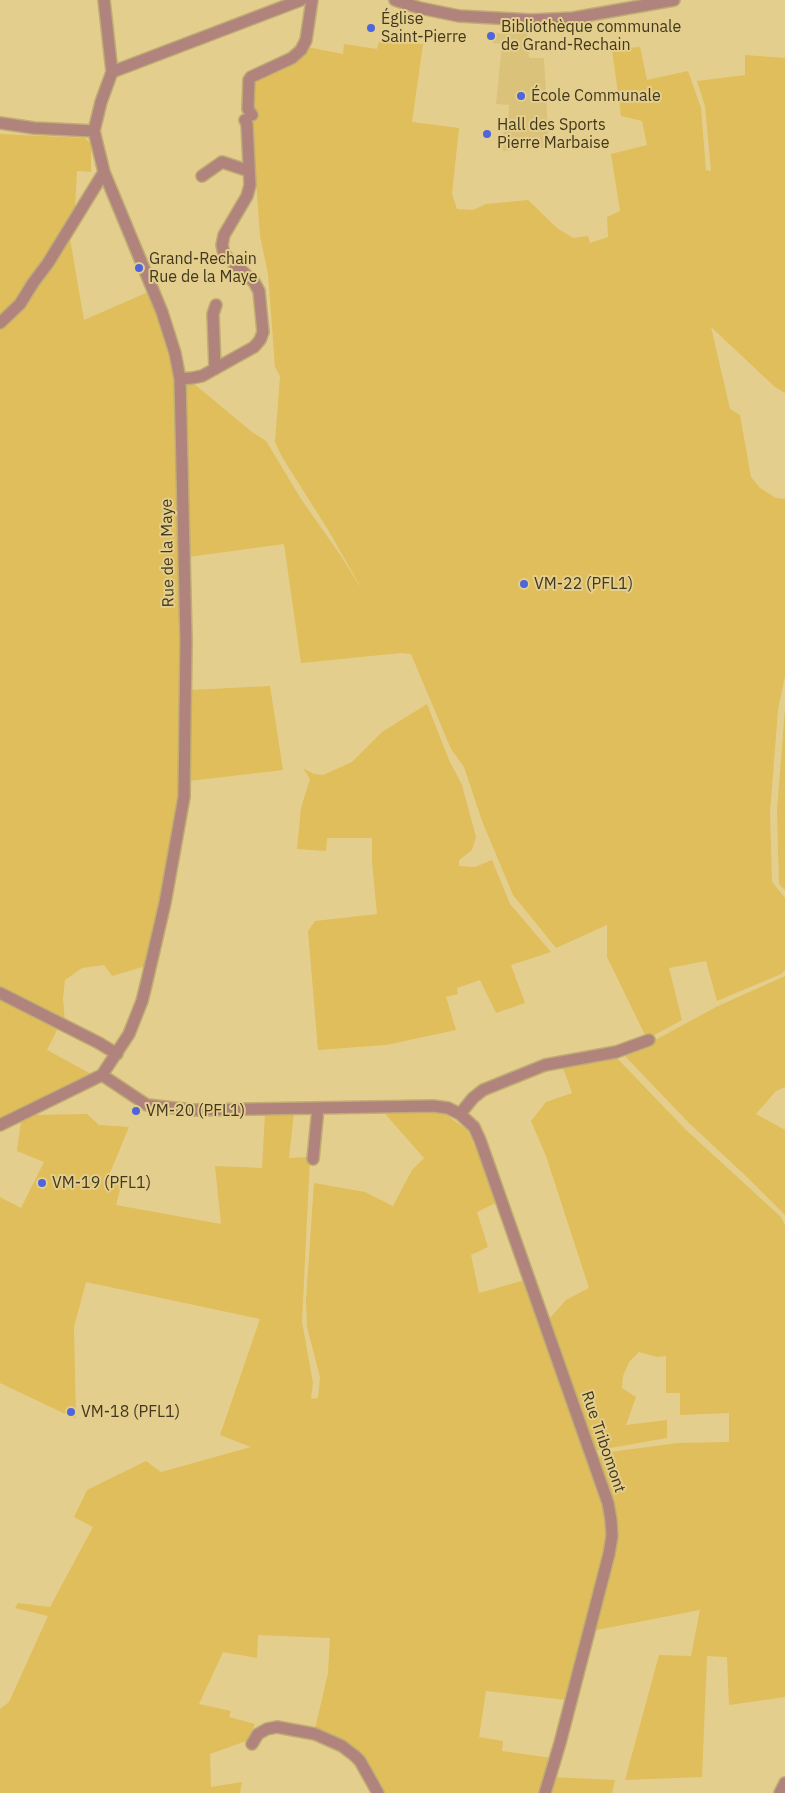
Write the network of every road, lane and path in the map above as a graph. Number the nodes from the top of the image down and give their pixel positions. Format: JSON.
{"nodes":[{"id":1,"x":104,"y":0,"type":"edge"},
{"id":2,"x":301,"y":0,"type":"edge"},
{"id":3,"x":312,"y":0,"type":"edge"},
{"id":4,"x":395,"y":0,"type":"edge"},
{"id":5,"x":674,"y":0,"type":"edge"},
{"id":6,"x":112,"y":72,"type":"junction"},
{"id":7,"x":0,"y":123,"type":"edge"},
{"id":8,"x":94,"y":132,"type":"junction"},
{"id":9,"x":249,"y":171,"type":"junction"},
{"id":10,"x":104,"y":172,"type":"junction"},
{"id":11,"x":202,"y":176,"type":"dead end"},
{"id":12,"x":216,"y":305,"type":"dead end"},
{"id":13,"x":0,"y":323,"type":"edge"},
{"id":14,"x":215,"y":369,"type":"junction"},
{"id":15,"x":180,"y":379,"type":"junction"},
{"id":16,"x":0,"y":993,"type":"edge"},
{"id":17,"x":649,"y":1040,"type":"dead end"},
{"id":18,"x":117,"y":1054,"type":"junction"},
{"id":19,"x":102,"y":1075,"type":"junction"},
{"id":20,"x":318,"y":1108,"type":"junction"},
{"id":21,"x":460,"y":1114,"type":"junction"},
{"id":22,"x":0,"y":1126,"type":"edge"},
{"id":23,"x":313,"y":1159,"type":"dead end"},
{"id":24,"x":252,"y":1744,"type":"dead end"},
{"id":25,"x":785,"y":1783,"type":"edge"},
{"id":26,"x":378,"y":1793,"type":"edge"},
{"id":27,"x":545,"y":1793,"type":"edge"},
{"id":28,"x":780,"y":1793,"type":"edge"}],
"edges":[{"from":1,"to":6,"type":"street"},
{"from":2,"to":6,"type":"street"},
{"from":3,"to":9,"type":"street"},
{"from":4,"to":5,"type":"street"},
{"from":6,"to":8,"type":"street"},
{"from":7,"to":8,"type":"street"},
{"from":8,"to":10,"type":"street","name":"Rue de la Maye"},
{"from":9,"to":11,"type":"street"},
{"from":9,"to":14,"type":"street"},
{"from":10,"to":13,"type":"street"},
{"from":10,"to":15,"type":"street","name":"Rue de la Maye"},
{"from":12,"to":14,"type":"street"},
{"from":14,"to":15,"type":"street"},
{"from":15,"to":18,"type":"street","name":"Rue de la Maye"},
{"from":16,"to":18,"type":"street"},
{"from":17,"to":21,"type":"street"},
{"from":18,"to":19,"type":"street","name":"Rue de la Maye"},
{"from":19,"to":20,"type":"street"},
{"from":19,"to":22,"type":"street"},
{"from":20,"to":21,"type":"street"},
{"from":20,"to":23,"type":"street"},
{"from":21,"to":27,"type":"street","name":"Rue Tribomont"},
{"from":24,"to":26,"type":"street"},
{"from":25,"to":28,"type":"street"}]}
